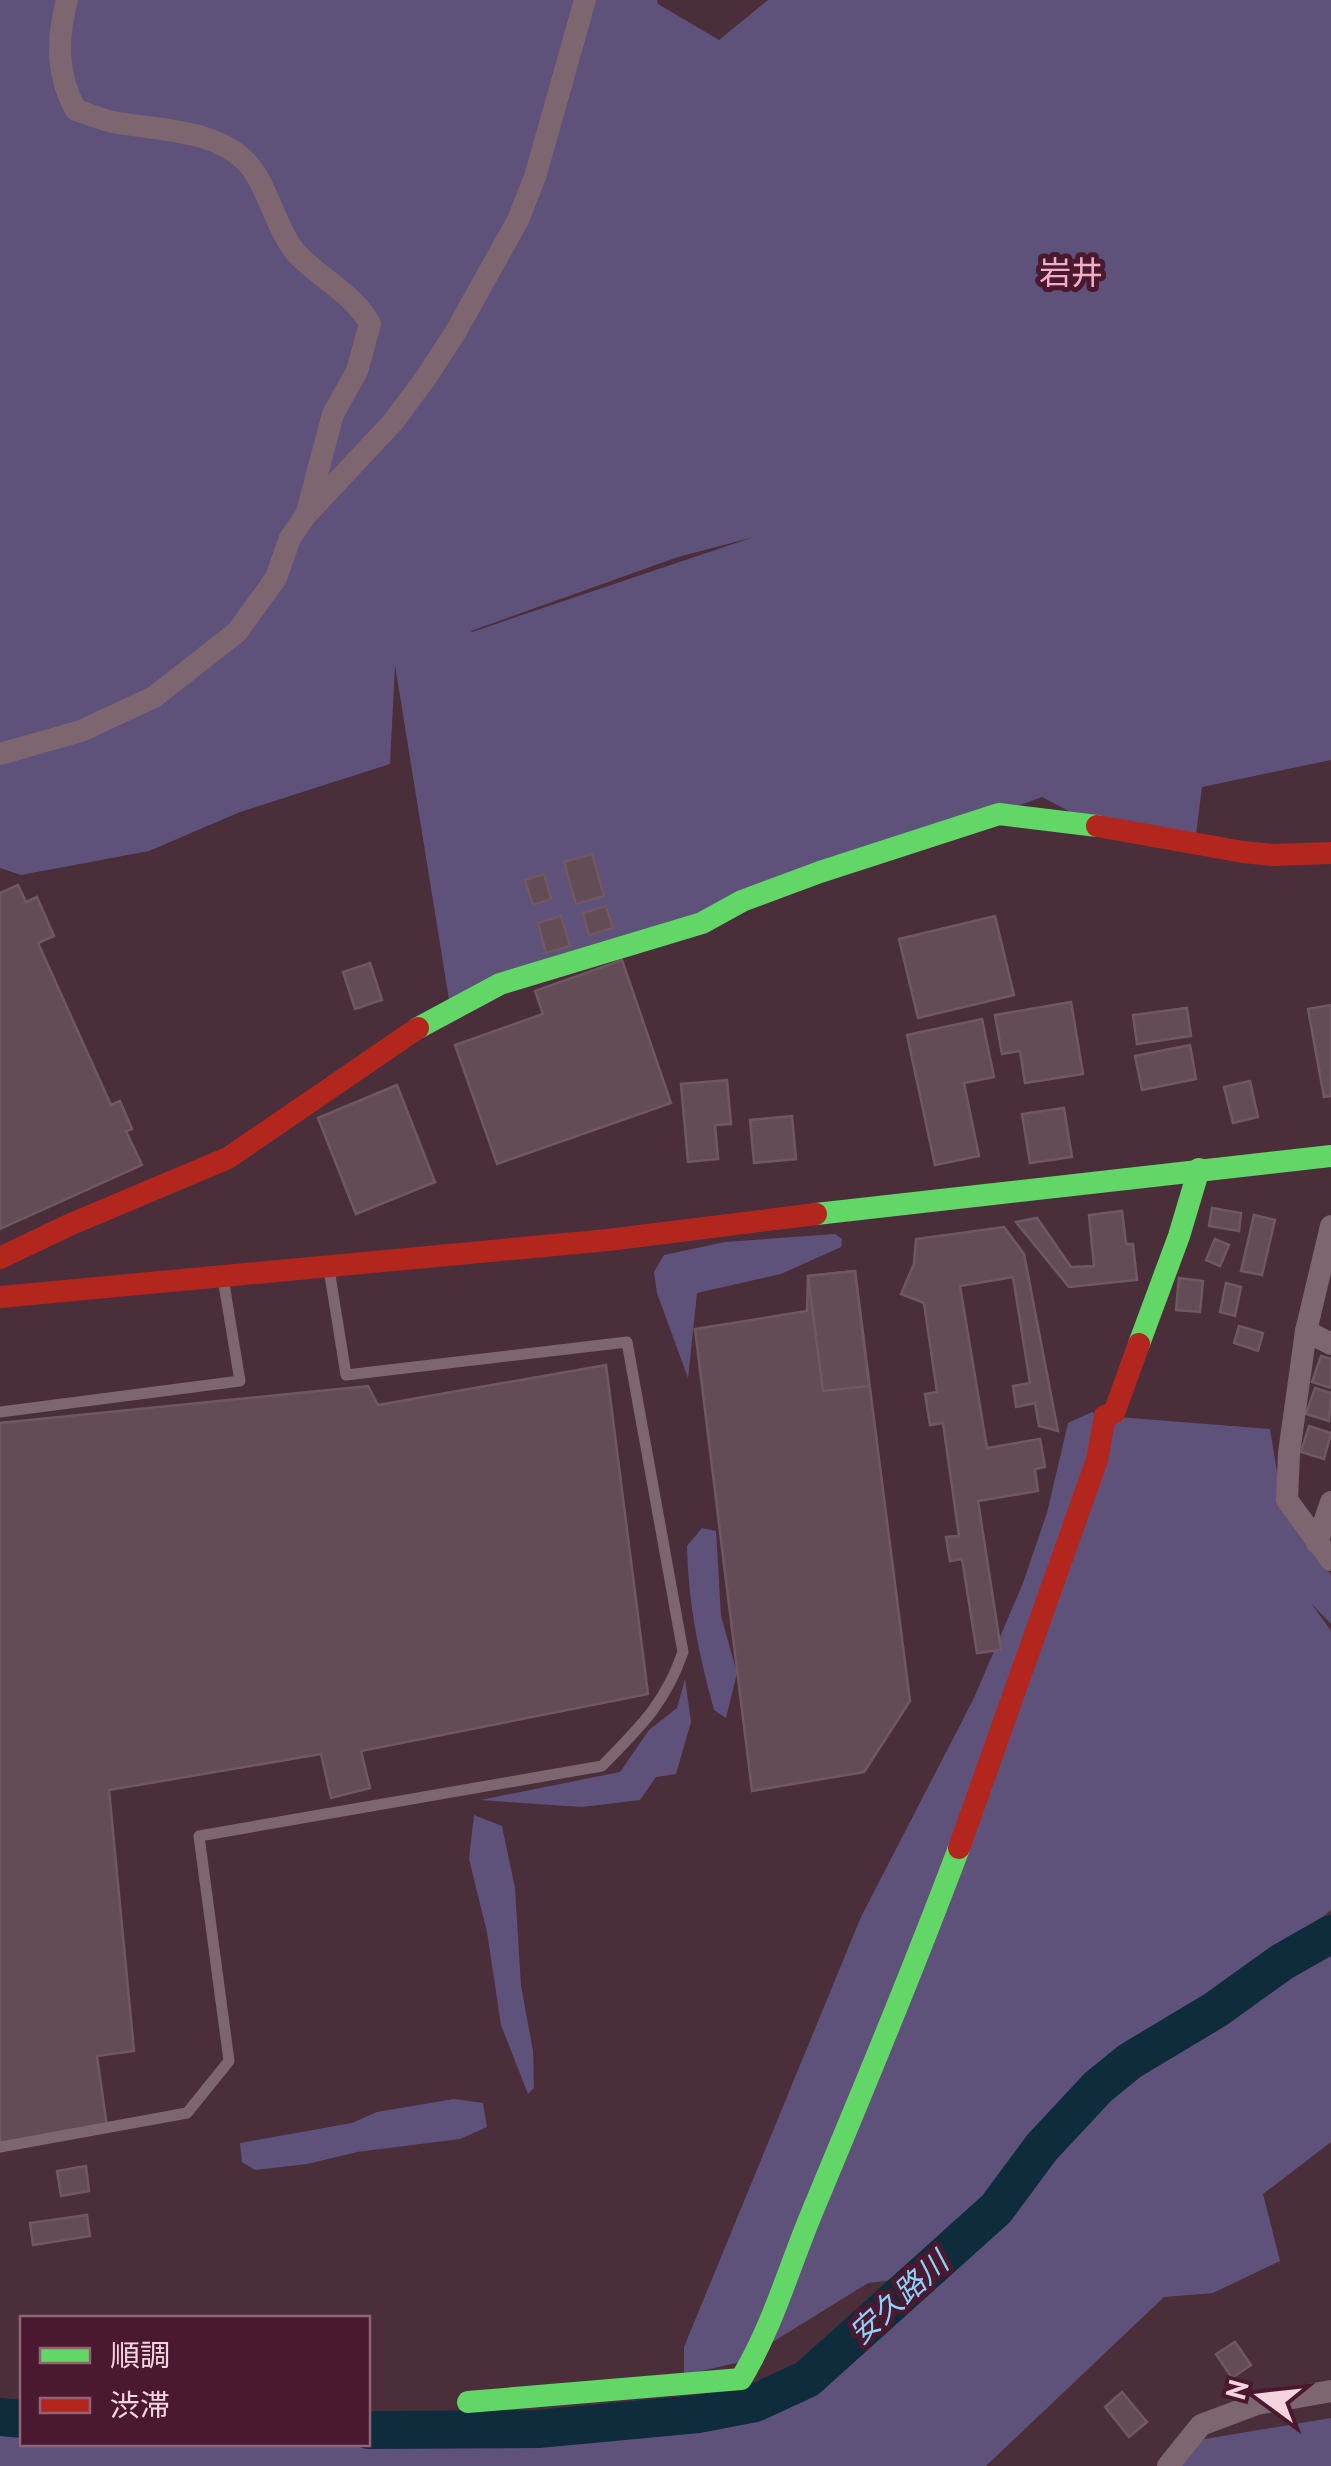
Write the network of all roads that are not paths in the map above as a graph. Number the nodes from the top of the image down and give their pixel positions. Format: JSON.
{"nodes":[{"id":1,"x":68,"y":0,"type":"edge"},
{"id":2,"x":585,"y":0,"type":"edge"},
{"id":3,"x":306,"y":515,"type":"junction"},
{"id":4,"x":0,"y":754,"type":"edge"},
{"id":5,"x":1331,"y":852,"type":"edge"},
{"id":6,"x":1331,"y":1156,"type":"edge"},
{"id":7,"x":1198,"y":1169,"type":"junction"},
{"id":8,"x":1331,"y":1226,"type":"edge"},
{"id":9,"x":0,"y":1258,"type":"edge"},
{"id":10,"x":328,"y":1265,"type":"junction"},
{"id":11,"x":222,"y":1275,"type":"junction"},
{"id":12,"x":0,"y":1297,"type":"edge"},
{"id":13,"x":1306,"y":1331,"type":"junction"},
{"id":14,"x":1331,"y":1344,"type":"edge"},
{"id":15,"x":0,"y":1412,"type":"edge"},
{"id":16,"x":1331,"y":1502,"type":"edge"},
{"id":17,"x":1324,"y":1551,"type":"edge"},
{"id":18,"x":0,"y":2148,"type":"edge"},
{"id":19,"x":1331,"y":2391,"type":"edge"},
{"id":20,"x":468,"y":2402,"type":"dead end"},
{"id":21,"x":1168,"y":2466,"type":"edge"}],
"edges":[{"from":1,"to":3,"type":"street"},
{"from":2,"to":3,"type":"street"},
{"from":3,"to":4,"type":"street"},
{"from":5,"to":9,"type":"street"},
{"from":6,"to":7,"type":"street"},
{"from":7,"to":10,"type":"street"},
{"from":7,"to":20,"type":"street"},
{"from":8,"to":13,"type":"street"},
{"from":10,"to":11,"type":"street"},
{"from":10,"to":18,"type":"lane"},
{"from":11,"to":12,"type":"street"},
{"from":11,"to":15,"type":"lane"},
{"from":13,"to":14,"type":"street"},
{"from":13,"to":17,"type":"street"},
{"from":16,"to":17,"type":"street"},
{"from":19,"to":21,"type":"street"}]}
